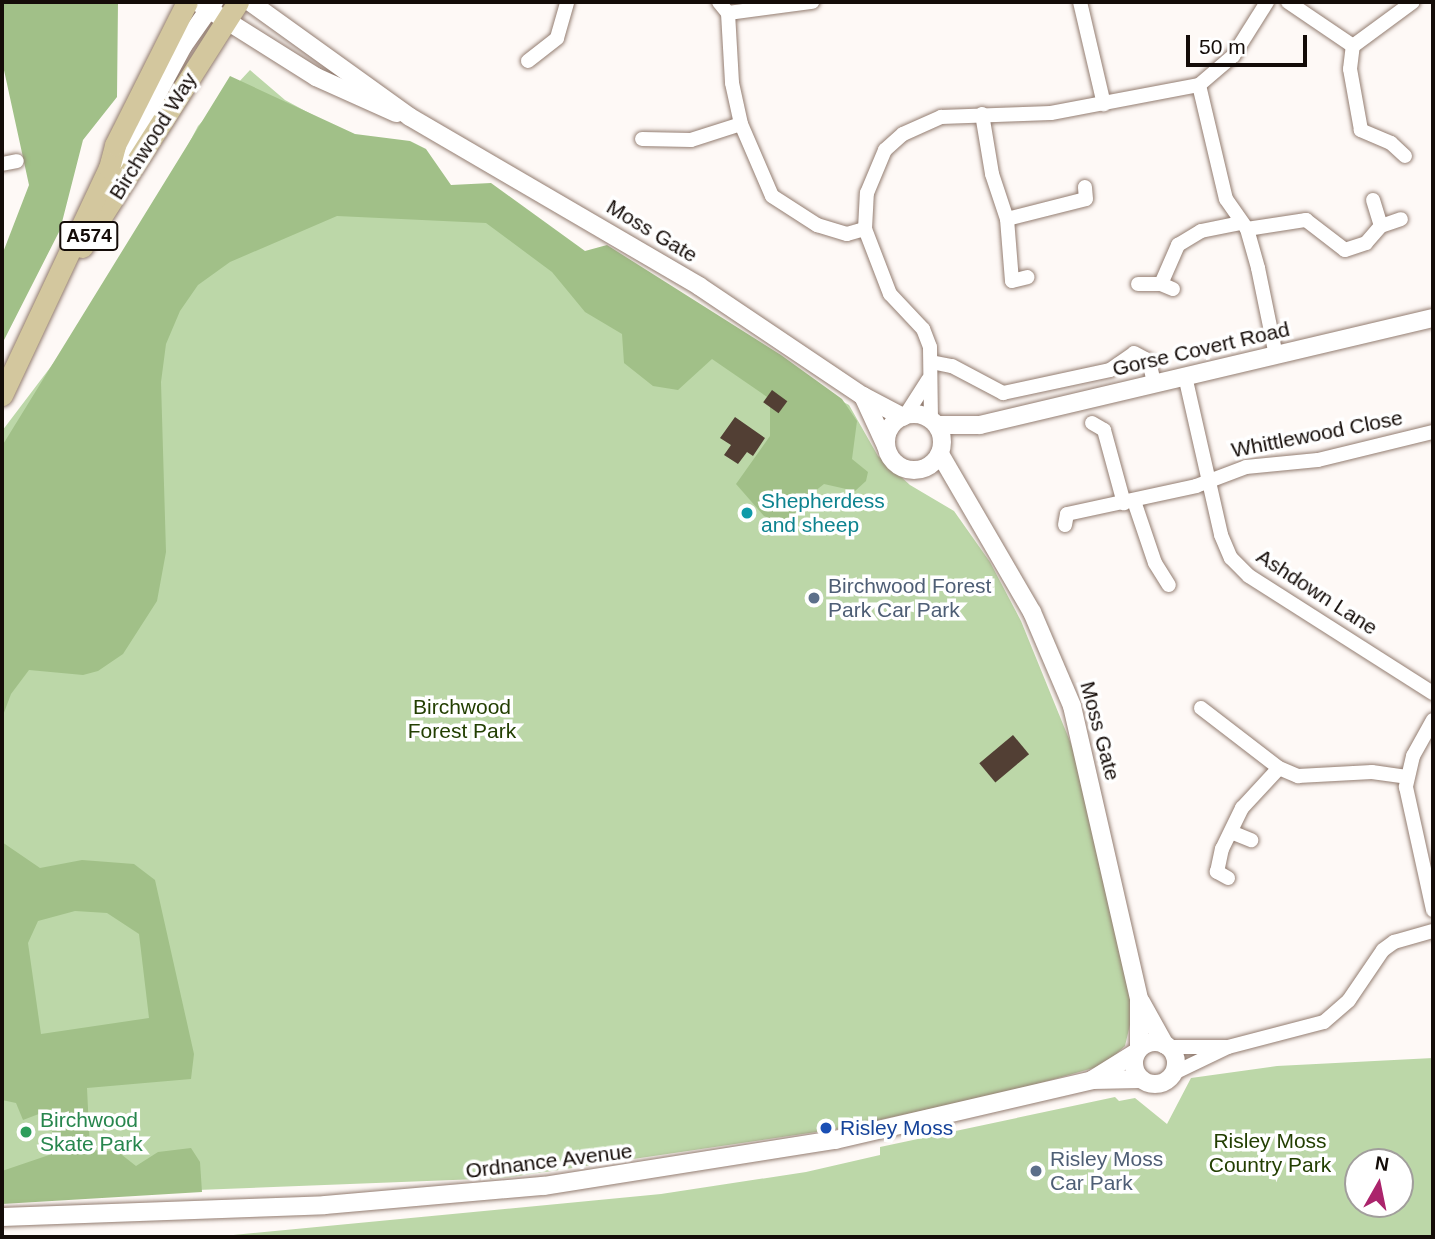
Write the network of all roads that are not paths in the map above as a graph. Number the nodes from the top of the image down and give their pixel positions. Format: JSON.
{"nodes":[{"id":1,"x":187,"y":2,"type":"edge"},
{"id":2,"x":238,"y":2,"type":"edge"},
{"id":3,"x":250,"y":2,"type":"edge"},
{"id":4,"x":567,"y":2,"type":"edge"},
{"id":5,"x":812,"y":2,"type":"edge"},
{"id":6,"x":1080,"y":2,"type":"edge"},
{"id":7,"x":1267,"y":2,"type":"edge"},
{"id":8,"x":1288,"y":2,"type":"edge"},
{"id":9,"x":1413,"y":2,"type":"edge"},
{"id":10,"x":724,"y":7,"type":"edge"},
{"id":11,"x":211,"y":8,"type":"edge"},
{"id":12,"x":1353,"y":46,"type":"junction"},
{"id":13,"x":528,"y":61,"type":"dead end"},
{"id":14,"x":1199,"y":86,"type":"junction"},
{"id":15,"x":1104,"y":104,"type":"junction"},
{"id":16,"x":982,"y":114,"type":"junction"},
{"id":17,"x":410,"y":117,"type":"junction"},
{"id":18,"x":741,"y":124,"type":"junction"},
{"id":19,"x":642,"y":139,"type":"dead end"},
{"id":20,"x":1405,"y":156,"type":"dead end"},
{"id":21,"x":108,"y":168,"type":"junction"},
{"id":22,"x":1085,"y":187,"type":"dead end"},
{"id":23,"x":1373,"y":200,"type":"dead end"},
{"id":24,"x":1007,"y":219,"type":"junction"},
{"id":25,"x":1401,"y":219,"type":"dead end"},
{"id":26,"x":1244,"y":226,"type":"junction"},
{"id":27,"x":1381,"y":226,"type":"junction"},
{"id":28,"x":864,"y":229,"type":"junction"},
{"id":29,"x":1028,"y":277,"type":"dead end"},
{"id":30,"x":1138,"y":284,"type":"dead end"},
{"id":31,"x":44,"y":304,"type":"junction"},
{"id":32,"x":1433,"y":318,"type":"edge"},
{"id":33,"x":1276,"y":356,"type":"junction"},
{"id":34,"x":931,"y":362,"type":"junction"},
{"id":35,"x":1185,"y":376,"type":"junction"},
{"id":36,"x":928,"y":380,"type":"junction"},
{"id":37,"x":1154,"y":383,"type":"junction"},
{"id":38,"x":2,"y":395,"type":"edge"},
{"id":39,"x":863,"y":396,"type":"junction"},
{"id":40,"x":904,"y":416,"type":"junction"},
{"id":41,"x":934,"y":423,"type":"junction"},
{"id":42,"x":1092,"y":423,"type":"dead end"},
{"id":43,"x":980,"y":425,"type":"junction"},
{"id":44,"x":1433,"y":432,"type":"edge"},
{"id":45,"x":887,"y":446,"type":"junction"},
{"id":46,"x":941,"y":450,"type":"junction"},
{"id":47,"x":920,"y":470,"type":"junction"},
{"id":48,"x":1209,"y":480,"type":"junction"},
{"id":49,"x":962,"y":497,"type":"junction"},
{"id":50,"x":1129,"y":502,"type":"junction"},
{"id":51,"x":1065,"y":526,"type":"dead end"},
{"id":52,"x":1169,"y":585,"type":"dead end"},
{"id":53,"x":1433,"y":693,"type":"edge"},
{"id":54,"x":1201,"y":708,"type":"dead end"},
{"id":55,"x":1433,"y":720,"type":"edge"},
{"id":56,"x":1279,"y":768,"type":"junction"},
{"id":57,"x":1407,"y":777,"type":"junction"},
{"id":58,"x":1231,"y":832,"type":"junction"},
{"id":59,"x":1251,"y":841,"type":"dead end"},
{"id":60,"x":1228,"y":878,"type":"dead end"},
{"id":61,"x":1433,"y":910,"type":"edge"},
{"id":62,"x":1433,"y":931,"type":"edge"},
{"id":63,"x":1139,"y":999,"type":"junction"},
{"id":64,"x":1166,"y":1046,"type":"junction"},
{"id":65,"x":1228,"y":1047,"type":"junction"},
{"id":66,"x":1138,"y":1051,"type":"junction"},
{"id":67,"x":1174,"y":1073,"type":"junction"},
{"id":68,"x":1141,"y":1079,"type":"junction"},
{"id":69,"x":1092,"y":1080,"type":"junction"},
{"id":70,"x":2,"y":1217,"type":"edge"}],
"edges":[{"from":1,"to":21,"type":"main road","name":"Birchwood Way","number":"A574"},
{"from":2,"to":11,"type":"main road","name":"Birchwood Way","number":"A574"},
{"from":3,"to":17,"type":"street","name":"Moss Gate"},
{"from":4,"to":13,"type":"street"},
{"from":5,"to":10,"type":"street"},
{"from":6,"to":15,"type":"street"},
{"from":7,"to":14,"type":"street"},
{"from":8,"to":12,"type":"street"},
{"from":9,"to":12,"type":"street"},
{"from":10,"to":18,"type":"street"},
{"from":11,"to":17,"type":"street","name":"Moss Gate"},
{"from":11,"to":21,"type":"street","number":"A574"},
{"from":11,"to":31,"type":"main road","name":"Birchwood Way","number":"A574"},
{"from":12,"to":20,"type":"street"},
{"from":14,"to":15,"type":"street"},
{"from":14,"to":26,"type":"street"},
{"from":15,"to":16,"type":"street"},
{"from":16,"to":24,"type":"street"},
{"from":16,"to":28,"type":"street"},
{"from":17,"to":39,"type":"street","name":"Moss Gate"},
{"from":18,"to":19,"type":"street"},
{"from":18,"to":28,"type":"street"},
{"from":21,"to":31,"type":"main road","name":"Birchwood Way","number":"A574"},
{"from":22,"to":24,"type":"street"},
{"from":23,"to":27,"type":"street"},
{"from":24,"to":29,"type":"street"},
{"from":25,"to":27,"type":"street"},
{"from":26,"to":27,"type":"street"},
{"from":26,"to":30,"type":"street"},
{"from":26,"to":33,"type":"street"},
{"from":28,"to":34,"type":"street"},
{"from":31,"to":38,"type":"main road","name":"Birchwood Way","number":"A574"},
{"from":32,"to":33,"type":"street","name":"Gorse Covert Road"},
{"from":33,"to":35,"type":"street","name":"Gorse Covert Road"},
{"from":34,"to":36,"type":"street"},
{"from":34,"to":37,"type":"street"},
{"from":35,"to":37,"type":"street","name":"Gorse Covert Road"},
{"from":35,"to":48,"type":"street","name":"Ashdown Lane"},
{"from":36,"to":40,"type":"street"},
{"from":36,"to":41,"type":"street"},
{"from":37,"to":43,"type":"street","name":"Gorse Covert Road"},
{"from":39,"to":40,"type":"street","name":"Moss Gate"},
{"from":39,"to":45,"type":"street","name":"Moss Gate"},
{"from":40,"to":41,"type":"street","name":"Moss Gate"},
{"from":40,"to":45,"type":"street"},
{"from":41,"to":43,"type":"street","name":"Gorse Covert Road"},
{"from":41,"to":46,"type":"street","name":"Moss Gate"},
{"from":42,"to":50,"type":"street"},
{"from":43,"to":46,"type":"street","name":"Gorse Covert Road"},
{"from":44,"to":48,"type":"street","name":"Whittlewood Close"},
{"from":45,"to":47,"type":"street","name":"Moss Gate"},
{"from":46,"to":47,"type":"street"},
{"from":46,"to":49,"type":"street","name":"Moss Gate"},
{"from":47,"to":49,"type":"street","name":"Moss Gate"},
{"from":48,"to":50,"type":"street","name":"Whittlewood Close"},
{"from":48,"to":53,"type":"street","name":"Ashdown Lane"},
{"from":49,"to":63,"type":"street","name":"Moss Gate"},
{"from":50,"to":51,"type":"street","name":"Whittlewood Close"},
{"from":50,"to":52,"type":"street"},
{"from":54,"to":56,"type":"street"},
{"from":55,"to":57,"type":"street"},
{"from":56,"to":57,"type":"street"},
{"from":56,"to":58,"type":"street"},
{"from":57,"to":61,"type":"street"},
{"from":58,"to":59,"type":"street"},
{"from":58,"to":60,"type":"street"},
{"from":62,"to":65,"type":"street"},
{"from":63,"to":64,"type":"street","name":"Moss Gate"},
{"from":63,"to":66,"type":"street","name":"Moss Gate"},
{"from":64,"to":65,"type":"street"},
{"from":64,"to":66,"type":"street"},
{"from":64,"to":67,"type":"street"},
{"from":65,"to":67,"type":"street"},
{"from":66,"to":68,"type":"street"},
{"from":66,"to":69,"type":"street","name":"Ordnance Avenue"},
{"from":67,"to":68,"type":"street"},
{"from":68,"to":69,"type":"street","name":"Ordnance Avenue"},
{"from":69,"to":70,"type":"street","name":"Ordnance Avenue"}]}
